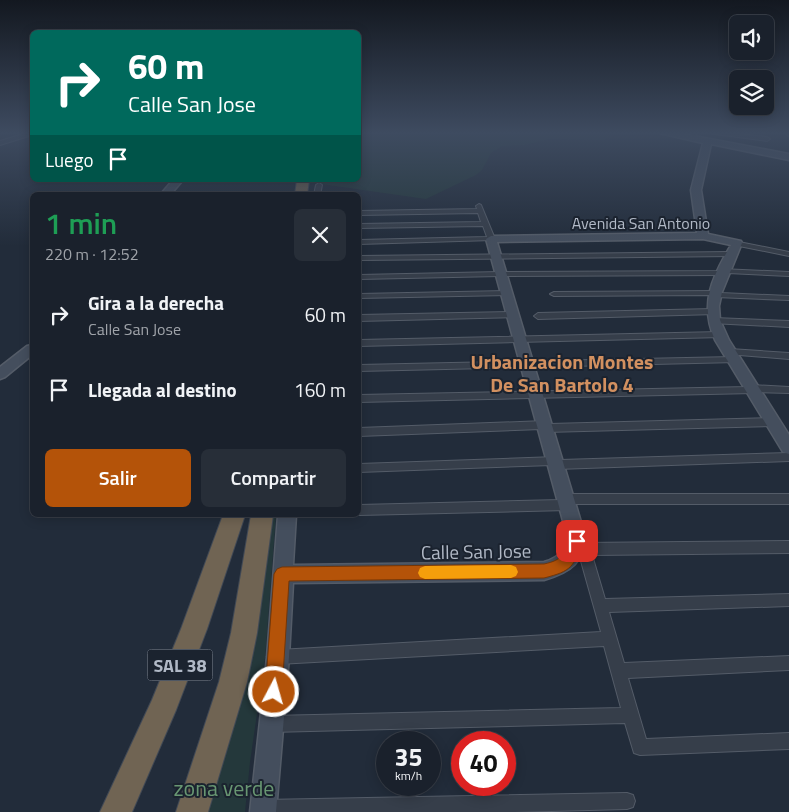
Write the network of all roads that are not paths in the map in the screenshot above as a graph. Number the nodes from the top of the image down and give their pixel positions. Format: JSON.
{"nodes":[{"id":1,"x":701,"y":170,"type":"edge"},
{"id":2,"x":176,"y":182,"type":"edge"},
{"id":3,"x":319,"y":185,"type":"dead end"},
{"id":4,"x":168,"y":192,"type":"edge"},
{"id":5,"x":318,"y":192,"type":"edge"},
{"id":6,"x":361,"y":213,"type":"edge"},
{"id":7,"x":361,"y":226,"type":"edge"},
{"id":8,"x":489,"y":232,"type":"junction"},
{"id":9,"x":702,"y":236,"type":"junction"},
{"id":10,"x":361,"y":242,"type":"edge"},
{"id":11,"x":734,"y":249,"type":"junction"},
{"id":12,"x":789,"y":254,"type":"edge"},
{"id":13,"x":495,"y":256,"type":"junction"},
{"id":14,"x":361,"y":258,"type":"edge"},
{"id":15,"x":724,"y":272,"type":"junction"},
{"id":16,"x":500,"y":274,"type":"junction"},
{"id":17,"x":789,"y":274,"type":"edge"},
{"id":18,"x":361,"y":277,"type":"edge"},
{"id":19,"x":506,"y":293,"type":"junction"},
{"id":20,"x":554,"y":294,"type":"dead end"},
{"id":21,"x":717,"y":294,"type":"junction"},
{"id":22,"x":361,"y":296,"type":"edge"},
{"id":23,"x":789,"y":298,"type":"edge"},
{"id":24,"x":513,"y":315,"type":"junction"},
{"id":25,"x":538,"y":316,"type":"dead end"},
{"id":26,"x":714,"y":316,"type":"junction"},
{"id":27,"x":361,"y":318,"type":"edge"},
{"id":28,"x":789,"y":324,"type":"edge"},
{"id":29,"x":720,"y":336,"type":"junction"},
{"id":30,"x":520,"y":340,"type":"junction"},
{"id":31,"x":361,"y":343,"type":"edge"},
{"id":32,"x":30,"y":350,"type":"edge"},
{"id":33,"x":732,"y":356,"type":"junction"},
{"id":34,"x":789,"y":356,"type":"edge"},
{"id":35,"x":528,"y":364,"type":"junction"},
{"id":36,"x":6,"y":367,"type":"edge"},
{"id":37,"x":361,"y":368,"type":"edge"},
{"id":38,"x":0,"y":374,"type":"edge"},
{"id":39,"x":753,"y":389,"type":"junction"},
{"id":40,"x":789,"y":390,"type":"edge"},
{"id":41,"x":537,"y":396,"type":"junction"},
{"id":42,"x":361,"y":399,"type":"edge"},
{"id":43,"x":546,"y":426,"type":"junction"},
{"id":44,"x":780,"y":426,"type":"edge"},
{"id":45,"x":361,"y":432,"type":"edge"},
{"id":46,"x":789,"y":448,"type":"edge"},
{"id":47,"x":789,"y":457,"type":"edge"},
{"id":48,"x":556,"y":463,"type":"junction"},
{"id":49,"x":361,"y":468,"type":"edge"},
{"id":50,"x":789,"y":499,"type":"edge"},
{"id":51,"x":567,"y":502,"type":"junction"},
{"id":52,"x":361,"y":510,"type":"edge"},
{"id":53,"x":233,"y":517,"type":"edge"},
{"id":54,"x":262,"y":517,"type":"edge"},
{"id":55,"x":287,"y":517,"type":"edge"},
{"id":56,"x":789,"y":547,"type":"edge"},
{"id":57,"x":579,"y":549,"type":"junction"},
{"id":58,"x":282,"y":574,"type":"junction"},
{"id":59,"x":789,"y":600,"type":"edge"},
{"id":60,"x":601,"y":606,"type":"junction"},
{"id":61,"x":610,"y":639,"type":"junction"},
{"id":62,"x":278,"y":657,"type":"junction"},
{"id":63,"x":789,"y":663,"type":"edge"},
{"id":64,"x":619,"y":672,"type":"junction"},
{"id":65,"x":632,"y":715,"type":"junction"},
{"id":66,"x":271,"y":724,"type":"junction"},
{"id":67,"x":789,"y":740,"type":"edge"},
{"id":68,"x":627,"y":801,"type":"dead end"},
{"id":69,"x":263,"y":811,"type":"edge"},
{"id":70,"x":116,"y":812,"type":"edge"},
{"id":71,"x":192,"y":812,"type":"edge"}],
"edges":[{"from":1,"to":9,"type":"street"},
{"from":2,"to":4,"type":"street"},
{"from":3,"to":5,"type":"street"},
{"from":6,"to":8,"type":"street"},
{"from":7,"to":8,"type":"street"},
{"from":8,"to":9,"type":"street","name":"Avenida San Antonio"},
{"from":8,"to":10,"type":"street"},
{"from":8,"to":13,"type":"street"},
{"from":9,"to":11,"type":"street","name":"Avenida San Antonio"},
{"from":11,"to":12,"type":"street","name":"Avenida San Antonio"},
{"from":11,"to":13,"type":"street"},
{"from":11,"to":15,"type":"street"},
{"from":13,"to":14,"type":"street"},
{"from":13,"to":16,"type":"street"},
{"from":15,"to":16,"type":"street"},
{"from":15,"to":17,"type":"street"},
{"from":15,"to":21,"type":"street"},
{"from":16,"to":18,"type":"street"},
{"from":16,"to":19,"type":"street"},
{"from":19,"to":22,"type":"street"},
{"from":19,"to":24,"type":"street"},
{"from":20,"to":21,"type":"street"},
{"from":21,"to":23,"type":"street"},
{"from":21,"to":26,"type":"street"},
{"from":24,"to":27,"type":"street"},
{"from":24,"to":30,"type":"street"},
{"from":25,"to":26,"type":"street"},
{"from":26,"to":28,"type":"street"},
{"from":26,"to":29,"type":"street"},
{"from":29,"to":30,"type":"street"},
{"from":29,"to":33,"type":"street"},
{"from":30,"to":31,"type":"street"},
{"from":30,"to":35,"type":"street"},
{"from":32,"to":36,"type":"street"},
{"from":33,"to":34,"type":"street"},
{"from":33,"to":35,"type":"street"},
{"from":33,"to":39,"type":"street"},
{"from":35,"to":37,"type":"street"},
{"from":35,"to":41,"type":"street"},
{"from":36,"to":38,"type":"street"},
{"from":39,"to":40,"type":"street"},
{"from":39,"to":41,"type":"street"},
{"from":39,"to":44,"type":"street"},
{"from":41,"to":42,"type":"street"},
{"from":41,"to":43,"type":"street"},
{"from":43,"to":44,"type":"street"},
{"from":43,"to":45,"type":"street"},
{"from":43,"to":48,"type":"street"},
{"from":44,"to":46,"type":"street"},
{"from":47,"to":48,"type":"street"},
{"from":48,"to":49,"type":"street"},
{"from":48,"to":51,"type":"street"},
{"from":50,"to":51,"type":"street"},
{"from":51,"to":52,"type":"street"},
{"from":51,"to":57,"type":"street"},
{"from":53,"to":70,"type":"highway","number":"SAL 38"},
{"from":54,"to":71,"type":"highway","number":"SAL 38"},
{"from":55,"to":58,"type":"street"},
{"from":56,"to":57,"type":"street"},
{"from":57,"to":58,"type":"street","name":"Calle San Jose"},
{"from":57,"to":60,"type":"street"},
{"from":58,"to":62,"type":"street"},
{"from":59,"to":60,"type":"street"},
{"from":60,"to":61,"type":"street"},
{"from":61,"to":62,"type":"street"},
{"from":61,"to":64,"type":"street"},
{"from":62,"to":66,"type":"street"},
{"from":63,"to":64,"type":"street"},
{"from":64,"to":65,"type":"street"},
{"from":65,"to":66,"type":"street"},
{"from":65,"to":67,"type":"street"},
{"from":66,"to":69,"type":"street"},
{"from":68,"to":69,"type":"street"}]}
